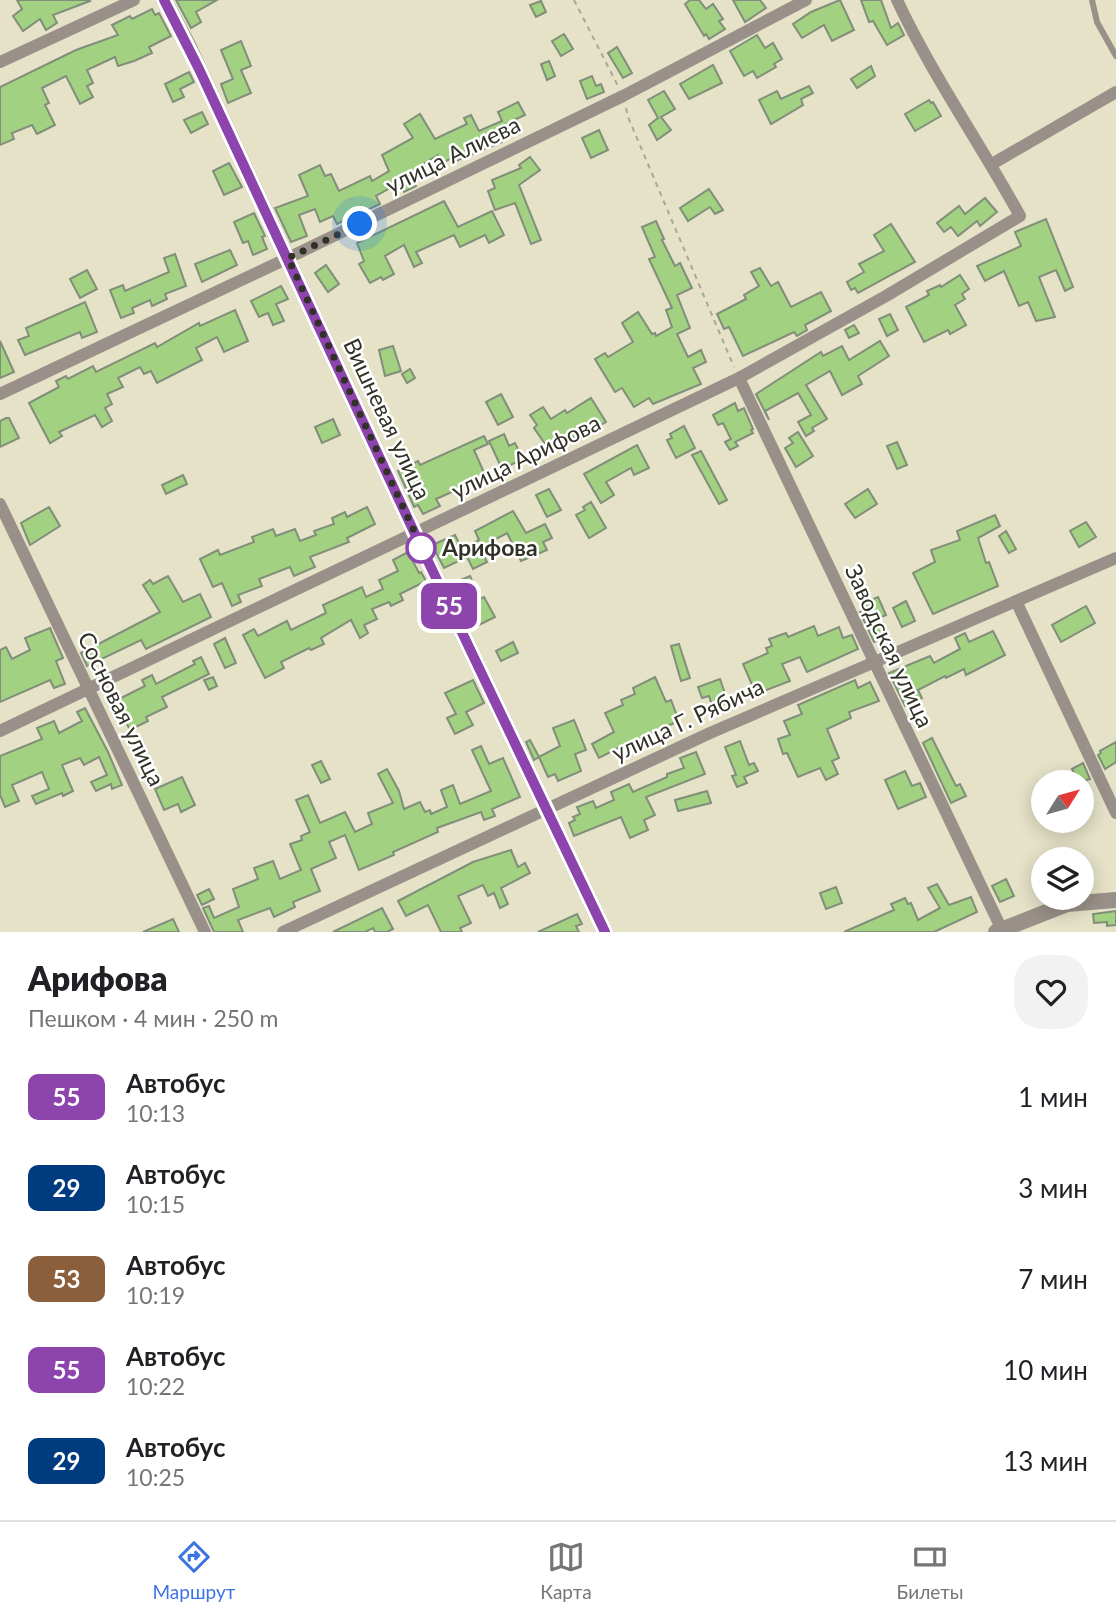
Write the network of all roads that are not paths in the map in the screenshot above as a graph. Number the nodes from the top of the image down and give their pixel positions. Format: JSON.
{"nodes":[{"id":1,"x":134,"y":0,"type":"edge"},
{"id":2,"x":164,"y":0,"type":"edge"},
{"id":3,"x":806,"y":0,"type":"edge"},
{"id":4,"x":897,"y":0,"type":"edge"},
{"id":5,"x":1092,"y":0,"type":"edge"},
{"id":6,"x":1116,"y":56,"type":"edge"},
{"id":7,"x":0,"y":62,"type":"edge"},
{"id":8,"x":1116,"y":92,"type":"edge"},
{"id":9,"x":992,"y":164,"type":"junction"},
{"id":10,"x":288,"y":258,"type":"junction"},
{"id":11,"x":739,"y":378,"type":"junction"},
{"id":12,"x":0,"y":394,"type":"edge"},
{"id":13,"x":0,"y":504,"type":"edge"},
{"id":14,"x":415,"y":534,"type":"junction"},
{"id":15,"x":1116,"y":558,"type":"edge"},
{"id":16,"x":1016,"y":601,"type":"junction"},
{"id":17,"x":873,"y":660,"type":"junction"},
{"id":18,"x":88,"y":688,"type":"junction"},
{"id":19,"x":0,"y":731,"type":"edge"},
{"id":20,"x":547,"y":809,"type":"junction"},
{"id":21,"x":1116,"y":813,"type":"edge"},
{"id":22,"x":1116,"y":900,"type":"edge"},
{"id":23,"x":1000,"y":931,"type":"edge"},
{"id":24,"x":205,"y":932,"type":"edge"},
{"id":25,"x":283,"y":932,"type":"edge"},
{"id":26,"x":605,"y":932,"type":"edge"}],
"edges":[{"from":1,"to":7,"type":"street"},
{"from":2,"to":10,"type":"street","name":"Вишневая улица"},
{"from":3,"to":10,"type":"street","name":"улица Алиева"},
{"from":4,"to":9,"type":"street"},
{"from":5,"to":6,"type":"lane"},
{"from":8,"to":9,"type":"street"},
{"from":9,"to":11,"type":"street","name":"улица Арифова"},
{"from":10,"to":12,"type":"street","name":"улица Алиева"},
{"from":10,"to":14,"type":"street","name":"Вишневая улица"},
{"from":11,"to":14,"type":"street","name":"улица Арифова"},
{"from":11,"to":17,"type":"street","name":"Заводская улица"},
{"from":13,"to":18,"type":"street","name":"Сосновая улица"},
{"from":14,"to":18,"type":"street","name":"улица Арифова"},
{"from":14,"to":20,"type":"street","name":"Вишневая улица"},
{"from":15,"to":16,"type":"street","name":"улица Г. Рябича"},
{"from":16,"to":17,"type":"street","name":"улица Г. Рябича"},
{"from":16,"to":21,"type":"street"},
{"from":17,"to":20,"type":"street","name":"улица Г. Рябича"},
{"from":17,"to":23,"type":"street","name":"Заводская улица"},
{"from":18,"to":19,"type":"street","name":"улица Арифова"},
{"from":18,"to":24,"type":"street","name":"Сосновая улица"},
{"from":20,"to":25,"type":"street","name":"улица Г. Рябича"},
{"from":20,"to":26,"type":"street","name":"Вишневая улица"},
{"from":22,"to":23,"type":"street"}]}
